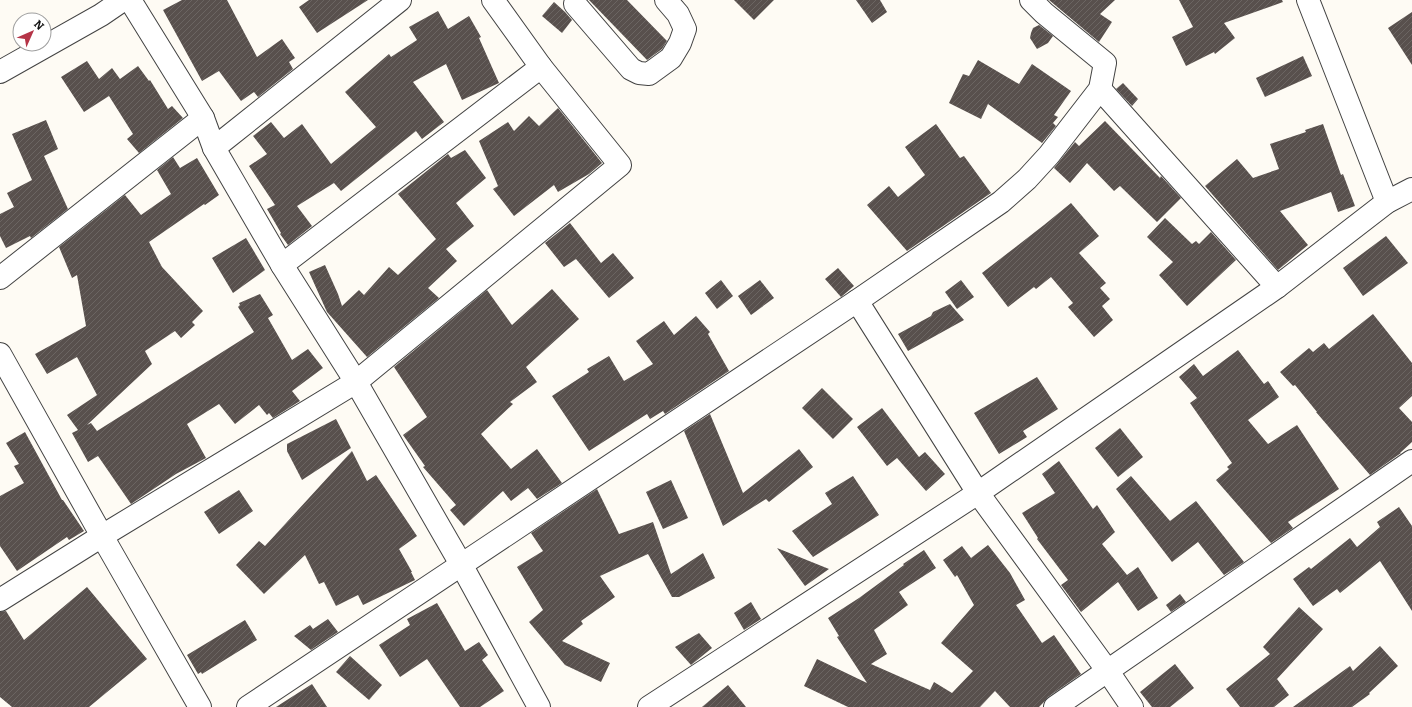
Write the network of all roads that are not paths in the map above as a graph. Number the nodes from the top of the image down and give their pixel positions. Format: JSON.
{"nodes":[{"id":1,"x":123,"y":0,"type":"edge"},
{"id":2,"x":130,"y":0,"type":"edge"},
{"id":3,"x":400,"y":0,"type":"edge"},
{"id":4,"x":493,"y":0,"type":"edge"},
{"id":5,"x":666,"y":0,"type":"edge"},
{"id":6,"x":1031,"y":0,"type":"edge"},
{"id":7,"x":1308,"y":0,"type":"edge"},
{"id":8,"x":575,"y":4,"type":"dead end"},
{"id":9,"x":541,"y":67,"type":"junction"},
{"id":10,"x":0,"y":72,"type":"edge"},
{"id":11,"x":1100,"y":89,"type":"junction"},
{"id":12,"x":203,"y":118,"type":"junction"},
{"id":13,"x":214,"y":148,"type":"junction"},
{"id":14,"x":1412,"y":189,"type":"edge"},
{"id":15,"x":1387,"y":202,"type":"junction"},
{"id":16,"x":282,"y":265,"type":"junction"},
{"id":17,"x":0,"y":278,"type":"edge"},
{"id":18,"x":1277,"y":287,"type":"junction"},
{"id":19,"x":857,"y":301,"type":"junction"},
{"id":20,"x":0,"y":354,"type":"edge"},
{"id":21,"x":356,"y":382,"type":"junction"},
{"id":22,"x":1412,"y":461,"type":"edge"},
{"id":23,"x":978,"y":493,"type":"junction"},
{"id":24,"x":102,"y":536,"type":"junction"},
{"id":25,"x":462,"y":566,"type":"junction"},
{"id":26,"x":0,"y":600,"type":"edge"},
{"id":27,"x":1107,"y":670,"type":"junction"},
{"id":28,"x":200,"y":707,"type":"edge"},
{"id":29,"x":248,"y":707,"type":"edge"},
{"id":30,"x":539,"y":707,"type":"edge"},
{"id":31,"x":649,"y":707,"type":"edge"},
{"id":32,"x":1055,"y":707,"type":"edge"},
{"id":33,"x":1132,"y":707,"type":"edge"}],
"edges":[{"from":1,"to":10,"type":"street"},
{"from":2,"to":12,"type":"street"},
{"from":3,"to":13,"type":"street"},
{"from":4,"to":9,"type":"street"},
{"from":5,"to":8,"type":"street"},
{"from":6,"to":11,"type":"street"},
{"from":7,"to":15,"type":"street"},
{"from":9,"to":16,"type":"street"},
{"from":9,"to":21,"type":"street"},
{"from":11,"to":18,"type":"street"},
{"from":11,"to":19,"type":"street"},
{"from":12,"to":13,"type":"street"},
{"from":12,"to":17,"type":"street"},
{"from":13,"to":16,"type":"street"},
{"from":14,"to":15,"type":"street"},
{"from":15,"to":18,"type":"street"},
{"from":16,"to":21,"type":"street"},
{"from":18,"to":23,"type":"street"},
{"from":19,"to":23,"type":"street"},
{"from":19,"to":25,"type":"street"},
{"from":20,"to":24,"type":"street"},
{"from":21,"to":24,"type":"street"},
{"from":21,"to":25,"type":"street"},
{"from":22,"to":27,"type":"street"},
{"from":23,"to":27,"type":"street"},
{"from":23,"to":31,"type":"street"},
{"from":24,"to":26,"type":"street"},
{"from":24,"to":28,"type":"street"},
{"from":25,"to":29,"type":"street"},
{"from":25,"to":30,"type":"street"},
{"from":27,"to":32,"type":"street"},
{"from":27,"to":33,"type":"street"}]}
